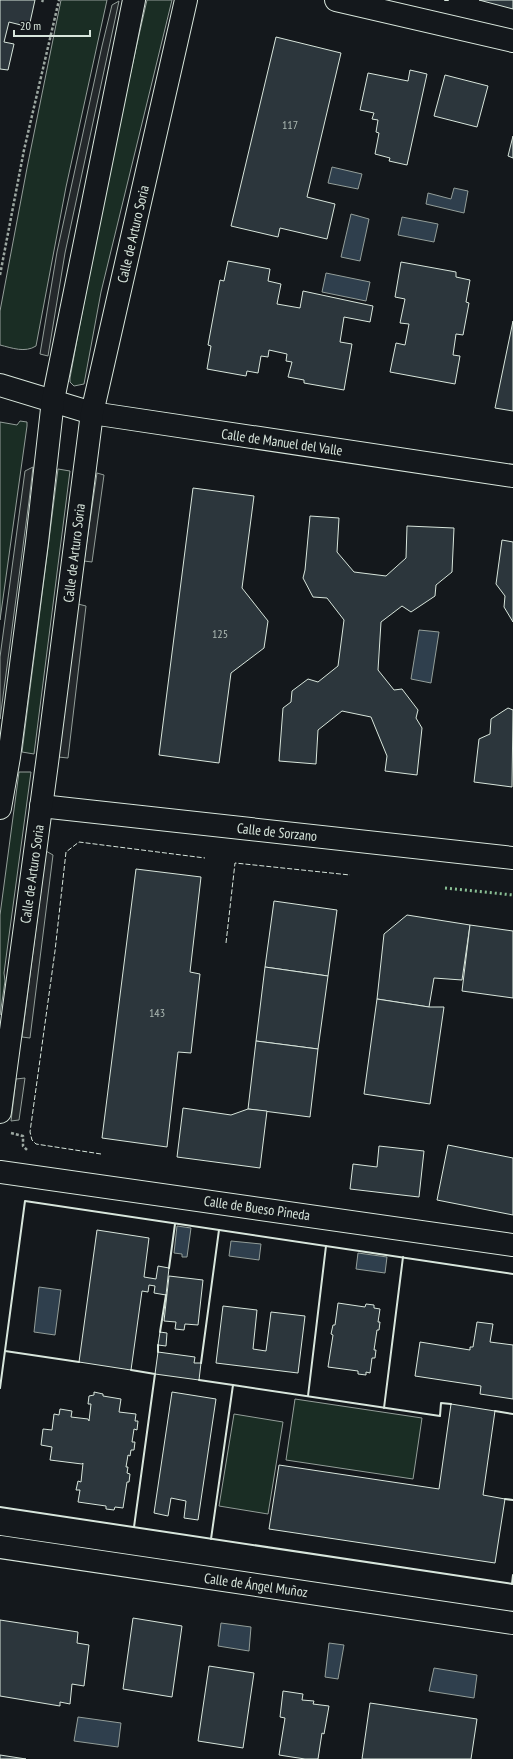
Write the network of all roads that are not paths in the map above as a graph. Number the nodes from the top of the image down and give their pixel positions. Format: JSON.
{"nodes":[{"id":1,"x":134,"y":0,"type":"edge"},
{"id":2,"x":186,"y":0,"type":"edge"},
{"id":3,"x":336,"y":0,"type":"edge"},
{"id":4,"x":513,"y":41,"type":"edge"},
{"id":5,"x":0,"y":385,"type":"edge"},
{"id":6,"x":53,"y":400,"type":"junction"},
{"id":7,"x":92,"y":413,"type":"junction"},
{"id":8,"x":513,"y":476,"type":"edge"},
{"id":9,"x":0,"y":803,"type":"edge"},
{"id":10,"x":41,"y":806,"type":"junction"},
{"id":11,"x":513,"y":858,"type":"edge"},
{"id":12,"x":0,"y":1112,"type":"edge"},
{"id":13,"x":0,"y":1172,"type":"edge"},
{"id":14,"x":513,"y":1245,"type":"edge"},
{"id":15,"x":0,"y":1547,"type":"edge"},
{"id":16,"x":513,"y":1623,"type":"edge"}],
"edges":[{"from":1,"to":6,"type":"street"},
{"from":2,"to":7,"type":"street","name":"Calle de Arturo Soria"},
{"from":3,"to":4,"type":"street"},
{"from":5,"to":6,"type":"street","name":"Calle de Manuel del Valle"},
{"from":6,"to":7,"type":"street","name":"Calle de Manuel del Valle"},
{"from":6,"to":9,"type":"street"},
{"from":7,"to":8,"type":"street","name":"Calle de Manuel del Valle"},
{"from":7,"to":10,"type":"street","name":"Calle de Arturo Soria"},
{"from":10,"to":11,"type":"street","name":"Calle de Sorzano"},
{"from":10,"to":12,"type":"street","name":"Calle de Arturo Soria"},
{"from":13,"to":14,"type":"street","name":"Calle de Bueso Pineda"},
{"from":15,"to":16,"type":"street","name":"Calle de Ángel Muñoz"}]}
